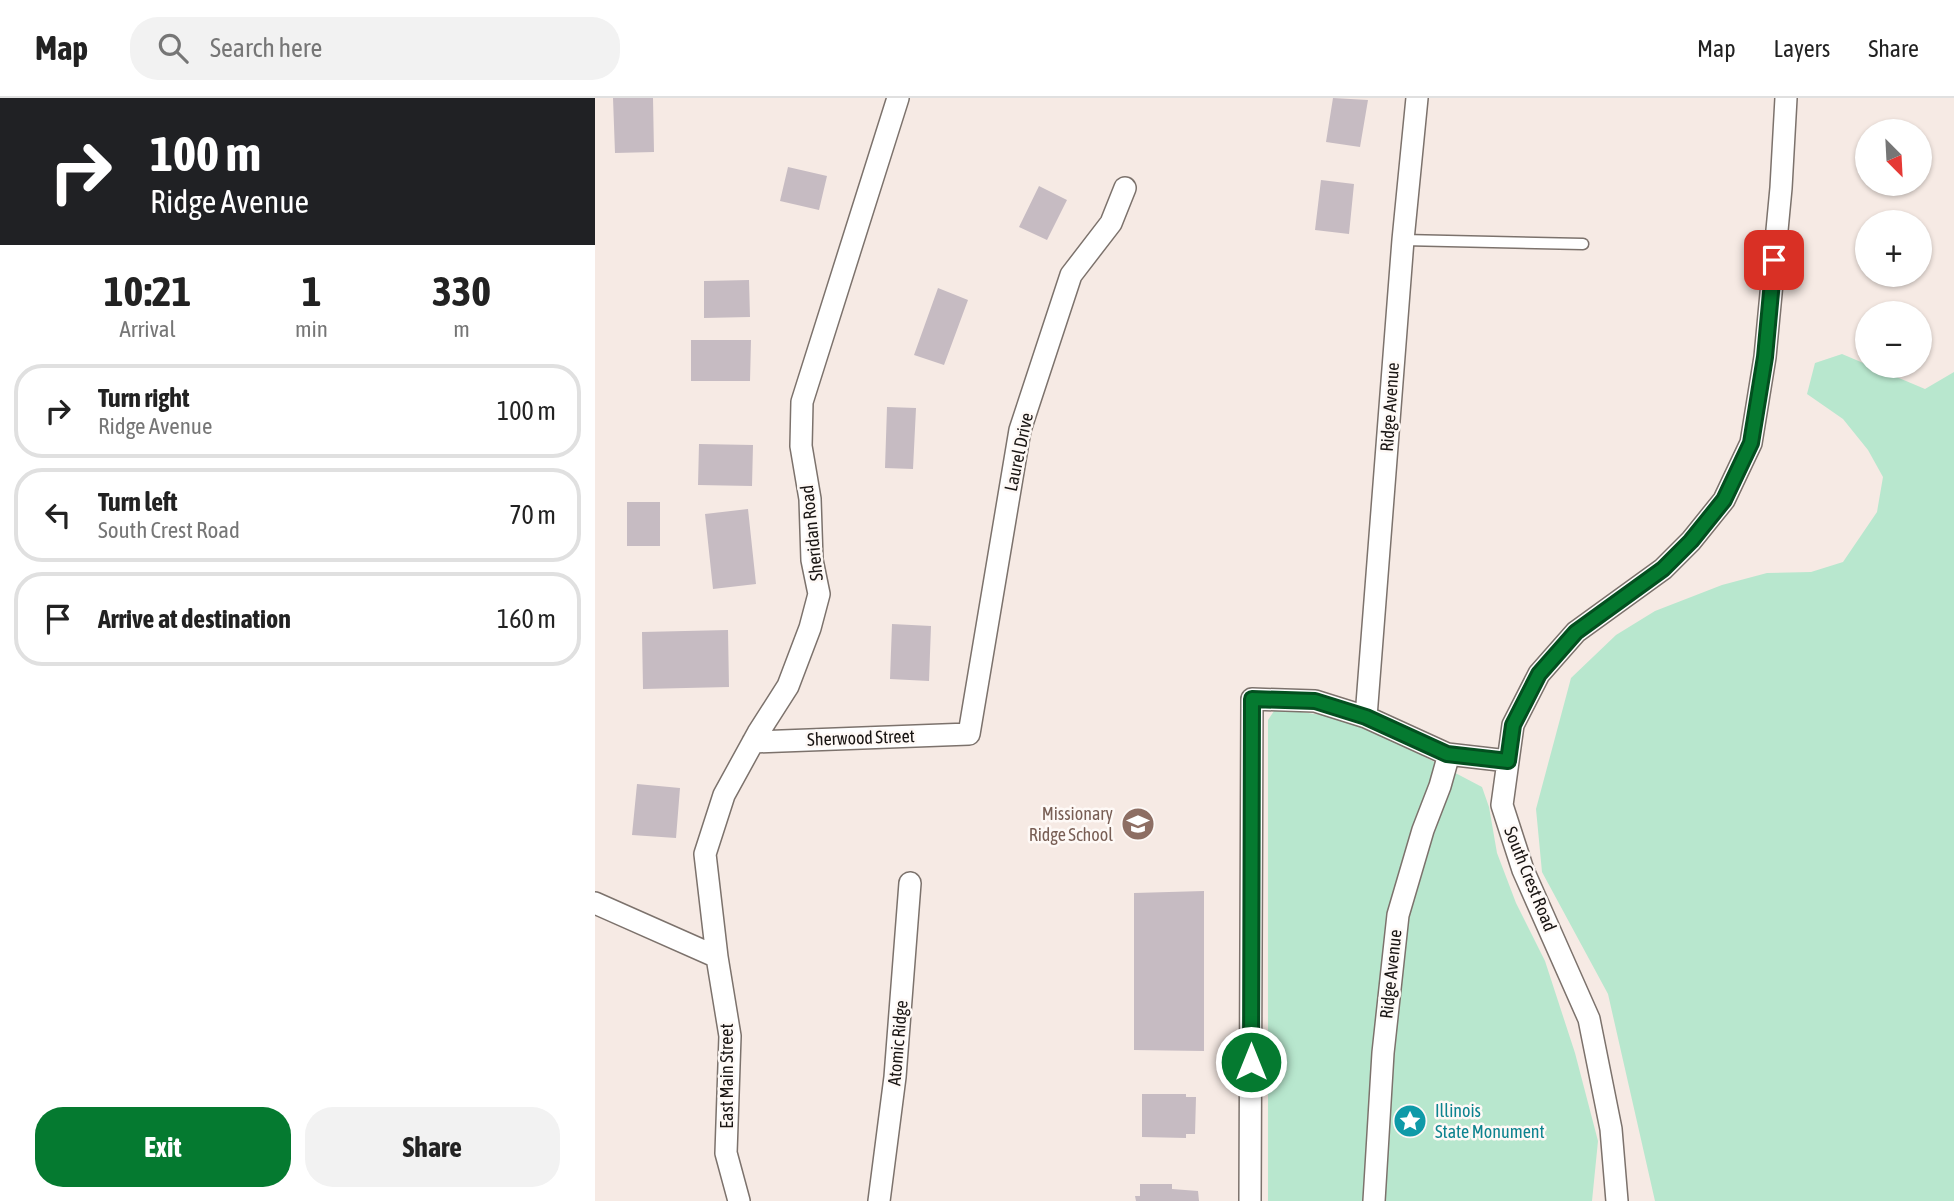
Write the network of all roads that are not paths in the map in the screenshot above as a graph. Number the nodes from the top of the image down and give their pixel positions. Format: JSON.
{"nodes":[{"id":1,"x":898,"y":98,"type":"edge"},
{"id":2,"x":1417,"y":98,"type":"edge"},
{"id":3,"x":1786,"y":98,"type":"edge"},
{"id":4,"x":1125,"y":188,"type":"dead end"},
{"id":5,"x":1403,"y":240,"type":"junction"},
{"id":6,"x":1583,"y":244,"type":"dead end"},
{"id":7,"x":1366,"y":717,"type":"junction"},
{"id":8,"x":969,"y":734,"type":"joint"},
{"id":9,"x":753,"y":742,"type":"junction"},
{"id":10,"x":1449,"y":754,"type":"junction"},
{"id":11,"x":1508,"y":761,"type":"junction"},
{"id":12,"x":910,"y":883,"type":"dead end"},
{"id":13,"x":595,"y":903,"type":"edge"},
{"id":14,"x":717,"y":957,"type":"junction"},
{"id":15,"x":739,"y":1201,"type":"edge"},
{"id":16,"x":879,"y":1201,"type":"edge"},
{"id":17,"x":1250,"y":1201,"type":"edge"},
{"id":18,"x":1374,"y":1201,"type":"edge"},
{"id":19,"x":1617,"y":1201,"type":"edge"}],
"edges":[{"from":1,"to":9,"type":"street","name":"Sheridan Road"},
{"from":2,"to":5,"type":"street","name":"Ridge Avenue"},
{"from":3,"to":11,"type":"street","name":"South Crest Road"},
{"from":4,"to":8,"type":"street","name":"Laurel Drive"},
{"from":5,"to":6,"type":"lane"},
{"from":5,"to":7,"type":"street","name":"Ridge Avenue"},
{"from":7,"to":10,"type":"street"},
{"from":7,"to":17,"type":"street"},
{"from":8,"to":9,"type":"street","name":"Sherwood Street"},
{"from":9,"to":14,"type":"street","name":"Sheridan Road"},
{"from":10,"to":11,"type":"street"},
{"from":10,"to":18,"type":"street","name":"Ridge Avenue"},
{"from":11,"to":19,"type":"street","name":"South Crest Road"},
{"from":12,"to":16,"type":"street","name":"Atomic Ridge"},
{"from":13,"to":14,"type":"street"},
{"from":14,"to":15,"type":"street","name":"East Main Street"}]}
